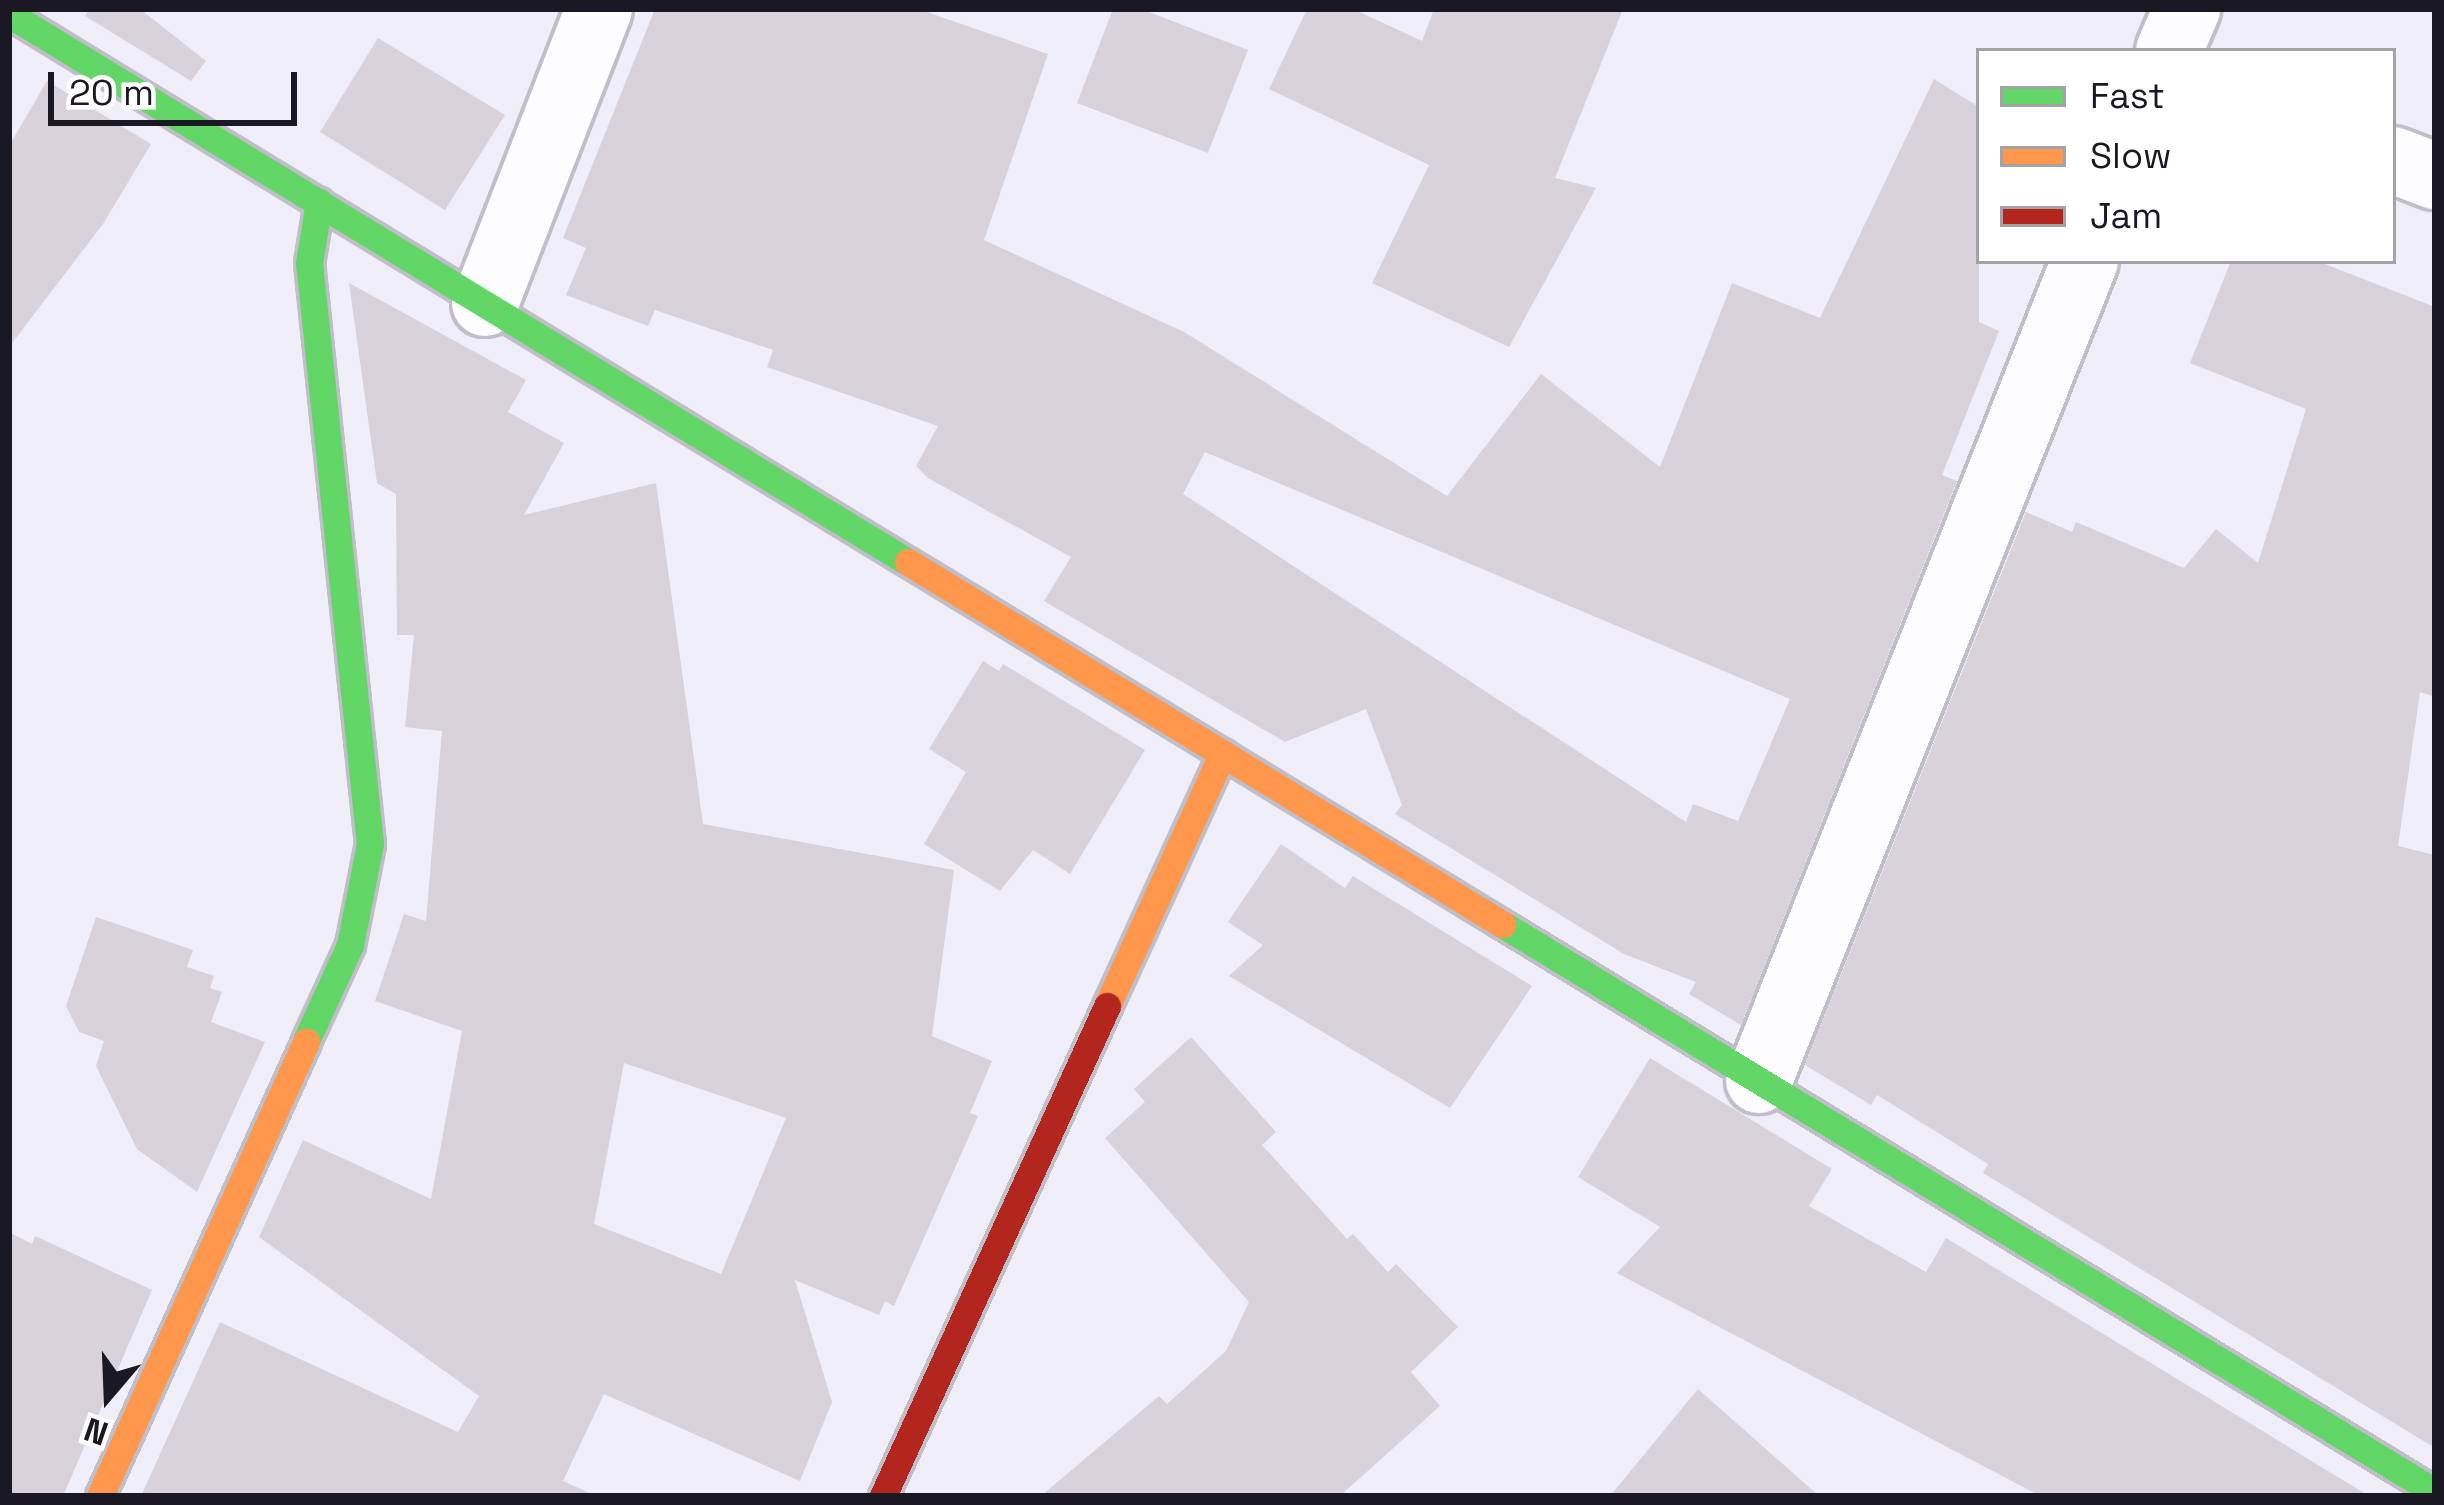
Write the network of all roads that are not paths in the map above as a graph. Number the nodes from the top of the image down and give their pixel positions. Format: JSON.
{"nodes":[{"id":1,"x":599,"y":9,"type":"edge"},
{"id":2,"x":2187,"y":9,"type":"edge"},
{"id":3,"x":9,"y":14,"type":"edge"},
{"id":4,"x":2170,"y":48,"type":"edge"},
{"id":5,"x":2396,"y":161,"type":"edge"},
{"id":6,"x":2435,"y":176,"type":"edge"},
{"id":7,"x":319,"y":202,"type":"junction"},
{"id":8,"x":2084,"y":264,"type":"edge"},
{"id":9,"x":485,"y":302,"type":"junction"},
{"id":10,"x":1222,"y":753,"type":"junction"},
{"id":11,"x":1759,"y":1080,"type":"junction"},
{"id":12,"x":2435,"y":1492,"type":"edge"},
{"id":13,"x":100,"y":1496,"type":"edge"},
{"id":14,"x":883,"y":1496,"type":"edge"}],
"edges":[{"from":1,"to":9,"type":"street"},
{"from":2,"to":4,"type":"street"},
{"from":3,"to":7,"type":"street"},
{"from":5,"to":6,"type":"street"},
{"from":7,"to":9,"type":"street"},
{"from":7,"to":13,"type":"street"},
{"from":8,"to":11,"type":"street"},
{"from":9,"to":10,"type":"street"},
{"from":10,"to":11,"type":"street"},
{"from":10,"to":14,"type":"street"},
{"from":11,"to":12,"type":"street"}]}
